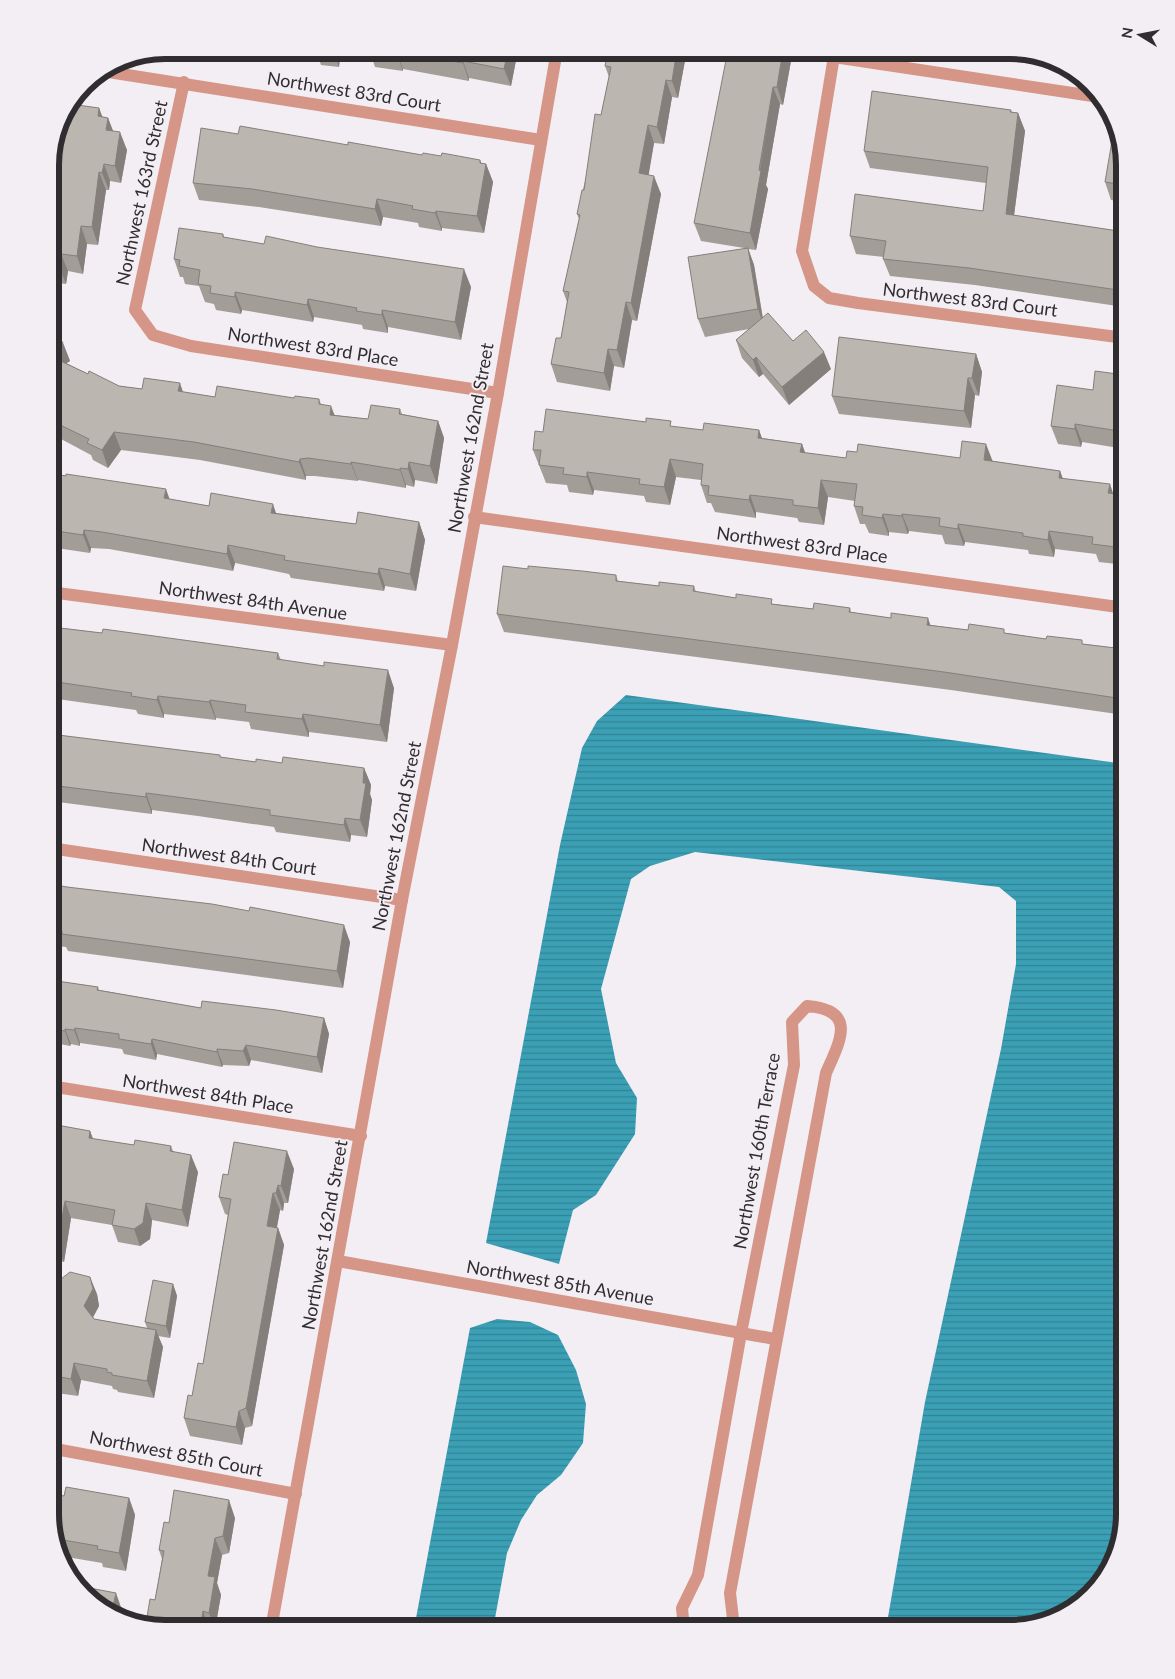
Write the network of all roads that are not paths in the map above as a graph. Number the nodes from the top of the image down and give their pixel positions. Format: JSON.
{"nodes":[{"id":1,"x":555,"y":59,"type":"edge"},
{"id":2,"x":834,"y":59,"type":"edge"},
{"id":3,"x":872,"y":59,"type":"edge"},
{"id":4,"x":113,"y":72,"type":"edge"},
{"id":5,"x":184,"y":82,"type":"junction"},
{"id":6,"x":1089,"y":94,"type":"edge"},
{"id":7,"x":541,"y":140,"type":"junction"},
{"id":8,"x":136,"y":310,"type":"joint"},
{"id":9,"x":1116,"y":337,"type":"edge"},
{"id":10,"x":498,"y":393,"type":"junction"},
{"id":11,"x":474,"y":518,"type":"junction"},
{"id":12,"x":59,"y":593,"type":"edge"},
{"id":13,"x":1116,"y":607,"type":"edge"},
{"id":14,"x":452,"y":646,"type":"junction"},
{"id":15,"x":59,"y":849,"type":"edge"},
{"id":16,"x":402,"y":900,"type":"junction"},
{"id":17,"x":59,"y":1087,"type":"edge"},
{"id":18,"x":361,"y":1136,"type":"junction"},
{"id":19,"x":338,"y":1261,"type":"junction"},
{"id":20,"x":741,"y":1333,"type":"junction"},
{"id":21,"x":775,"y":1339,"type":"junction"},
{"id":22,"x":59,"y":1450,"type":"edge"},
{"id":23,"x":296,"y":1494,"type":"junction"},
{"id":24,"x":273,"y":1620,"type":"edge"},
{"id":25,"x":683,"y":1620,"type":"edge"},
{"id":26,"x":733,"y":1620,"type":"edge"}],
"edges":[{"from":1,"to":7,"type":"street","name":"Northwest 162nd Street"},
{"from":2,"to":9,"type":"street","name":"Northwest 83rd Court"},
{"from":3,"to":6,"type":"street"},
{"from":4,"to":5,"type":"street","name":"Northwest 83rd Court"},
{"from":5,"to":7,"type":"street","name":"Northwest 83rd Court"},
{"from":5,"to":8,"type":"street","name":"Northwest 163rd Street"},
{"from":7,"to":10,"type":"street","name":"Northwest 162nd Street"},
{"from":8,"to":10,"type":"street","name":"Northwest 83rd Place"},
{"from":10,"to":11,"type":"street","name":"Northwest 162nd Street"},
{"from":11,"to":13,"type":"street","name":"Northwest 83rd Place"},
{"from":11,"to":14,"type":"street","name":"Northwest 162nd Street"},
{"from":12,"to":14,"type":"street","name":"Northwest 84th Avenue"},
{"from":14,"to":16,"type":"street","name":"Northwest 162nd Street"},
{"from":15,"to":16,"type":"street","name":"Northwest 84th Court"},
{"from":16,"to":18,"type":"street","name":"Northwest 162nd Street"},
{"from":17,"to":18,"type":"street","name":"Northwest 84th Place"},
{"from":18,"to":19,"type":"street","name":"Northwest 162nd Street"},
{"from":19,"to":20,"type":"street","name":"Northwest 85th Avenue"},
{"from":19,"to":23,"type":"street","name":"Northwest 162nd Street"},
{"from":20,"to":21,"type":"street","name":"Northwest 85th Avenue"},
{"from":20,"to":21,"type":"street","name":"Northwest 160th Terrace"},
{"from":20,"to":25,"type":"street","name":"Northwest 160th Terrace"},
{"from":21,"to":26,"type":"street","name":"Northwest 160th Terrace"},
{"from":22,"to":23,"type":"street","name":"Northwest 85th Court"},
{"from":23,"to":24,"type":"street","name":"Northwest 162nd Street"}]}
